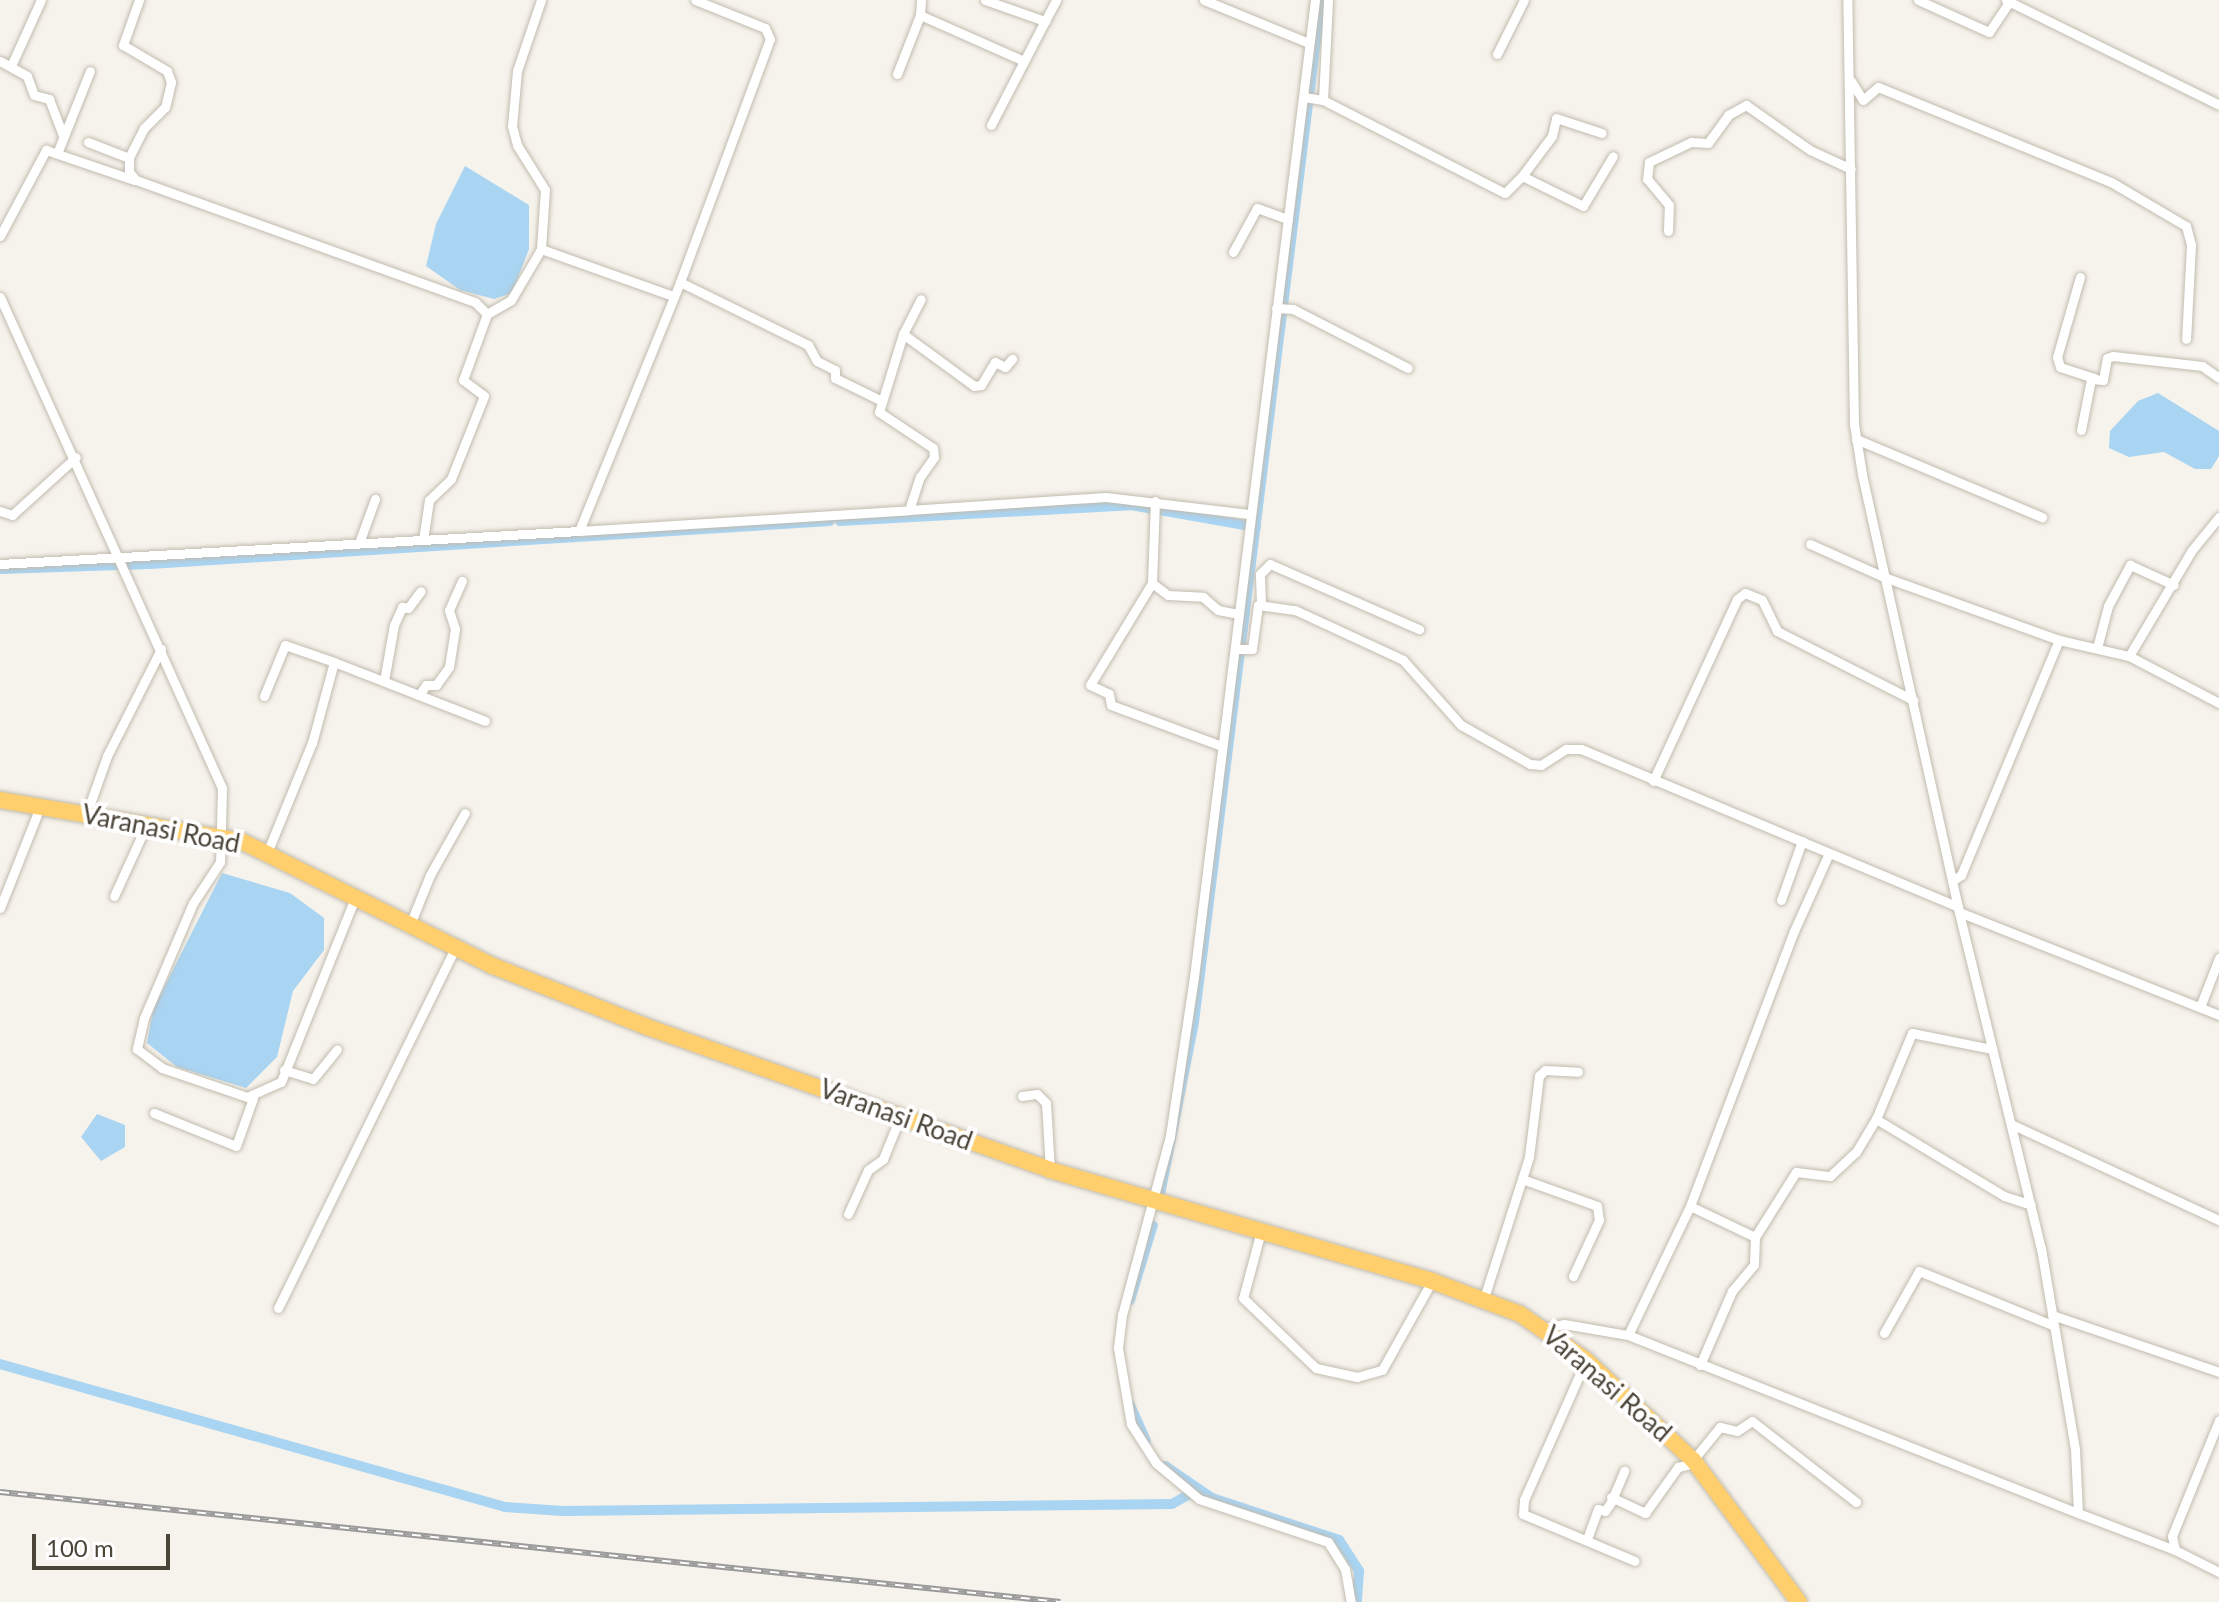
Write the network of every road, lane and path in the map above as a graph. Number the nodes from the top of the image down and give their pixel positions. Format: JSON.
{"nodes":[{"id":1,"x":41,"y":0,"type":"edge"},
{"id":2,"x":139,"y":0,"type":"edge"},
{"id":3,"x":541,"y":0,"type":"edge"},
{"id":4,"x":695,"y":0,"type":"edge"},
{"id":5,"x":921,"y":0,"type":"edge"},
{"id":6,"x":985,"y":0,"type":"edge"},
{"id":7,"x":1056,"y":0,"type":"edge"},
{"id":8,"x":1204,"y":0,"type":"edge"},
{"id":9,"x":1315,"y":0,"type":"edge"},
{"id":10,"x":1328,"y":0,"type":"edge"},
{"id":11,"x":1524,"y":0,"type":"edge"},
{"id":12,"x":1847,"y":0,"type":"edge"},
{"id":13,"x":1918,"y":0,"type":"edge"},
{"id":14,"x":2007,"y":2,"type":"edge"},
{"id":15,"x":920,"y":15,"type":"junction"},
{"id":16,"x":1045,"y":21,"type":"junction"},
{"id":17,"x":1309,"y":43,"type":"junction"},
{"id":18,"x":1497,"y":54,"type":"dead end"},
{"id":19,"x":0,"y":61,"type":"edge"},
{"id":20,"x":1024,"y":61,"type":"junction"},
{"id":21,"x":11,"y":66,"type":"junction"},
{"id":22,"x":90,"y":71,"type":"dead end"},
{"id":23,"x":897,"y":74,"type":"dead end"},
{"id":24,"x":1849,"y":78,"type":"junction"},
{"id":25,"x":1305,"y":97,"type":"junction"},
{"id":26,"x":1322,"y":100,"type":"junction"},
{"id":27,"x":2219,"y":105,"type":"edge"},
{"id":28,"x":991,"y":125,"type":"dead end"},
{"id":29,"x":1602,"y":133,"type":"dead end"},
{"id":30,"x":63,"y":135,"type":"junction"},
{"id":31,"x":88,"y":142,"type":"dead end"},
{"id":32,"x":58,"y":151,"type":"junction"},
{"id":33,"x":1613,"y":156,"type":"dead end"},
{"id":34,"x":129,"y":158,"type":"junction"},
{"id":35,"x":1851,"y":169,"type":"junction"},
{"id":36,"x":1522,"y":176,"type":"junction"},
{"id":37,"x":136,"y":180,"type":"junction"},
{"id":38,"x":1288,"y":219,"type":"junction"},
{"id":39,"x":1668,"y":231,"type":"dead end"},
{"id":40,"x":0,"y":236,"type":"edge"},
{"id":41,"x":541,"y":249,"type":"junction"},
{"id":42,"x":1233,"y":252,"type":"dead end"},
{"id":43,"x":2080,"y":277,"type":"dead end"},
{"id":44,"x":680,"y":282,"type":"junction"},
{"id":45,"x":673,"y":296,"type":"junction"},
{"id":46,"x":0,"y":297,"type":"edge"},
{"id":47,"x":921,"y":299,"type":"dead end"},
{"id":48,"x":1278,"y":308,"type":"junction"},
{"id":49,"x":487,"y":314,"type":"junction"},
{"id":50,"x":903,"y":334,"type":"junction"},
{"id":51,"x":2186,"y":339,"type":"dead end"},
{"id":52,"x":1012,"y":359,"type":"dead end"},
{"id":53,"x":1408,"y":368,"type":"dead end"},
{"id":54,"x":2219,"y":378,"type":"edge"},
{"id":55,"x":2103,"y":380,"type":"junction"},
{"id":56,"x":880,"y":400,"type":"junction"},
{"id":57,"x":2081,"y":430,"type":"dead end"},
{"id":58,"x":1856,"y":439,"type":"junction"},
{"id":59,"x":76,"y":457,"type":"junction"},
{"id":60,"x":375,"y":499,"type":"dead end"},
{"id":61,"x":1153,"y":508,"type":"junction"},
{"id":62,"x":909,"y":510,"type":"junction"},
{"id":63,"x":0,"y":511,"type":"edge"},
{"id":64,"x":2042,"y":517,"type":"dead end"},
{"id":65,"x":2219,"y":517,"type":"edge"},
{"id":66,"x":1249,"y":522,"type":"junction"},
{"id":67,"x":579,"y":531,"type":"junction"},
{"id":68,"x":423,"y":540,"type":"junction"},
{"id":69,"x":359,"y":543,"type":"junction"},
{"id":70,"x":1810,"y":544,"type":"dead end"},
{"id":71,"x":121,"y":561,"type":"junction"},
{"id":72,"x":0,"y":564,"type":"edge"},
{"id":73,"x":1884,"y":577,"type":"junction"},
{"id":74,"x":462,"y":581,"type":"dead end"},
{"id":75,"x":1152,"y":583,"type":"junction"},
{"id":76,"x":2174,"y":585,"type":"junction"},
{"id":77,"x":421,"y":591,"type":"dead end"},
{"id":78,"x":1261,"y":604,"type":"junction"},
{"id":79,"x":1238,"y":614,"type":"junction"},
{"id":80,"x":1419,"y":629,"type":"dead end"},
{"id":81,"x":2059,"y":640,"type":"junction"},
{"id":82,"x":2097,"y":648,"type":"junction"},
{"id":83,"x":161,"y":649,"type":"junction"},
{"id":84,"x":1241,"y":650,"type":"junction"},
{"id":85,"x":2129,"y":656,"type":"junction"},
{"id":86,"x":334,"y":662,"type":"junction"},
{"id":87,"x":384,"y":681,"type":"junction"},
{"id":88,"x":419,"y":695,"type":"junction"},
{"id":89,"x":264,"y":696,"type":"dead end"},
{"id":90,"x":1913,"y":700,"type":"junction"},
{"id":91,"x":2219,"y":703,"type":"edge"},
{"id":92,"x":485,"y":721,"type":"dead end"},
{"id":93,"x":1222,"y":746,"type":"junction"},
{"id":94,"x":1653,"y":781,"type":"junction"},
{"id":95,"x":0,"y":800,"type":"edge"},
{"id":96,"x":40,"y":807,"type":"junction"},
{"id":97,"x":465,"y":813,"type":"dead end"},
{"id":98,"x":86,"y":815,"type":"junction"},
{"id":99,"x":147,"y":824,"type":"junction"},
{"id":100,"x":218,"y":835,"type":"junction"},
{"id":101,"x":1802,"y":841,"type":"junction"},
{"id":102,"x":267,"y":853,"type":"junction"},
{"id":103,"x":1829,"y":853,"type":"junction"},
{"id":104,"x":1952,"y":881,"type":"junction"},
{"id":105,"x":114,"y":896,"type":"dead end"},
{"id":106,"x":354,"y":900,"type":"junction"},
{"id":107,"x":1781,"y":900,"type":"dead end"},
{"id":108,"x":0,"y":908,"type":"edge"},
{"id":109,"x":1958,"y":910,"type":"junction"},
{"id":110,"x":409,"y":927,"type":"junction"},
{"id":111,"x":455,"y":949,"type":"junction"},
{"id":112,"x":2219,"y":958,"type":"edge"},
{"id":113,"x":2200,"y":1007,"type":"junction"},
{"id":114,"x":2219,"y":1015,"type":"edge"},
{"id":115,"x":337,"y":1049,"type":"dead end"},
{"id":116,"x":1992,"y":1049,"type":"junction"},
{"id":117,"x":284,"y":1070,"type":"junction"},
{"id":118,"x":1578,"y":1072,"type":"dead end"},
{"id":119,"x":1022,"y":1096,"type":"dead end"},
{"id":120,"x":253,"y":1098,"type":"junction"},
{"id":121,"x":154,"y":1113,"type":"dead end"},
{"id":122,"x":901,"y":1115,"type":"junction"},
{"id":123,"x":1876,"y":1119,"type":"junction"},
{"id":124,"x":2011,"y":1124,"type":"junction"},
{"id":125,"x":1050,"y":1170,"type":"junction"},
{"id":126,"x":1522,"y":1179,"type":"junction"},
{"id":127,"x":1160,"y":1202,"type":"junction"},
{"id":128,"x":2031,"y":1205,"type":"junction"},
{"id":129,"x":1690,"y":1206,"type":"junction"},
{"id":130,"x":848,"y":1214,"type":"dead end"},
{"id":131,"x":2219,"y":1220,"type":"edge"},
{"id":132,"x":1261,"y":1231,"type":"junction"},
{"id":133,"x":1755,"y":1237,"type":"junction"},
{"id":134,"x":1573,"y":1276,"type":"dead end"},
{"id":135,"x":1432,"y":1281,"type":"junction"},
{"id":136,"x":1484,"y":1298,"type":"junction"},
{"id":137,"x":278,"y":1308,"type":"dead end"},
{"id":138,"x":2052,"y":1320,"type":"junction"},
{"id":139,"x":1544,"y":1328,"type":"junction"},
{"id":140,"x":1884,"y":1333,"type":"dead end"},
{"id":141,"x":1628,"y":1335,"type":"junction"},
{"id":142,"x":1586,"y":1360,"type":"junction"},
{"id":143,"x":1700,"y":1365,"type":"junction"},
{"id":144,"x":2219,"y":1372,"type":"edge"},
{"id":145,"x":2219,"y":1420,"type":"edge"},
{"id":146,"x":1694,"y":1461,"type":"junction"},
{"id":147,"x":1624,"y":1471,"type":"dead end"},
{"id":148,"x":1611,"y":1497,"type":"junction"},
{"id":149,"x":1856,"y":1502,"type":"dead end"},
{"id":150,"x":2078,"y":1513,"type":"junction"},
{"id":151,"x":1587,"y":1539,"type":"junction"},
{"id":152,"x":2175,"y":1550,"type":"junction"},
{"id":153,"x":1635,"y":1561,"type":"dead end"},
{"id":154,"x":2219,"y":1572,"type":"edge"},
{"id":155,"x":1351,"y":1602,"type":"edge"},
{"id":156,"x":1799,"y":1602,"type":"edge"}],
"edges":[{"from":1,"to":21,"type":"street"},
{"from":2,"to":34,"type":"street"},
{"from":3,"to":41,"type":"street"},
{"from":4,"to":44,"type":"street"},
{"from":5,"to":15,"type":"street"},
{"from":6,"to":16,"type":"street"},
{"from":7,"to":16,"type":"street"},
{"from":8,"to":17,"type":"street"},
{"from":9,"to":17,"type":"street"},
{"from":10,"to":26,"type":"street"},
{"from":11,"to":18,"type":"street"},
{"from":12,"to":24,"type":"street"},
{"from":13,"to":14,"type":"street"},
{"from":14,"to":27,"type":"street"},
{"from":15,"to":20,"type":"street"},
{"from":15,"to":23,"type":"street"},
{"from":16,"to":20,"type":"street"},
{"from":17,"to":25,"type":"street"},
{"from":19,"to":21,"type":"street"},
{"from":20,"to":28,"type":"street"},
{"from":21,"to":30,"type":"street"},
{"from":22,"to":30,"type":"street"},
{"from":24,"to":35,"type":"street"},
{"from":24,"to":51,"type":"street"},
{"from":25,"to":26,"type":"street"},
{"from":25,"to":38,"type":"street"},
{"from":26,"to":36,"type":"street"},
{"from":29,"to":36,"type":"street"},
{"from":30,"to":32,"type":"street"},
{"from":31,"to":34,"type":"street"},
{"from":32,"to":37,"type":"street"},
{"from":32,"to":40,"type":"street"},
{"from":33,"to":36,"type":"street"},
{"from":34,"to":37,"type":"street"},
{"from":35,"to":39,"type":"street"},
{"from":35,"to":58,"type":"street"},
{"from":37,"to":49,"type":"street"},
{"from":38,"to":42,"type":"street"},
{"from":38,"to":48,"type":"street"},
{"from":41,"to":45,"type":"street"},
{"from":41,"to":49,"type":"street"},
{"from":43,"to":55,"type":"street"},
{"from":44,"to":45,"type":"street"},
{"from":44,"to":56,"type":"street"},
{"from":45,"to":67,"type":"street"},
{"from":46,"to":59,"type":"street"},
{"from":47,"to":50,"type":"street"},
{"from":48,"to":53,"type":"street"},
{"from":48,"to":66,"type":"street"},
{"from":49,"to":68,"type":"street"},
{"from":50,"to":52,"type":"street"},
{"from":50,"to":56,"type":"street"},
{"from":54,"to":55,"type":"street"},
{"from":55,"to":57,"type":"street"},
{"from":56,"to":62,"type":"street"},
{"from":58,"to":64,"type":"street"},
{"from":58,"to":73,"type":"street"},
{"from":59,"to":63,"type":"street"},
{"from":59,"to":71,"type":"street"},
{"from":60,"to":69,"type":"street"},
{"from":61,"to":62,"type":"street"},
{"from":61,"to":66,"type":"street"},
{"from":61,"to":75,"type":"street"},
{"from":62,"to":67,"type":"street"},
{"from":65,"to":76,"type":"street"},
{"from":66,"to":79,"type":"street"},
{"from":67,"to":68,"type":"street"},
{"from":68,"to":69,"type":"street"},
{"from":69,"to":71,"type":"street"},
{"from":70,"to":73,"type":"street"},
{"from":71,"to":72,"type":"street"},
{"from":71,"to":83,"type":"street"},
{"from":73,"to":81,"type":"street"},
{"from":73,"to":90,"type":"street"},
{"from":74,"to":88,"type":"street"},
{"from":75,"to":79,"type":"street"},
{"from":75,"to":93,"type":"street"},
{"from":76,"to":82,"type":"street"},
{"from":76,"to":85,"type":"street"},
{"from":77,"to":87,"type":"street"},
{"from":78,"to":80,"type":"street"},
{"from":78,"to":84,"type":"street"},
{"from":78,"to":94,"type":"street"},
{"from":79,"to":84,"type":"street"},
{"from":81,"to":82,"type":"street"},
{"from":81,"to":104,"type":"street"},
{"from":82,"to":85,"type":"street"},
{"from":83,"to":98,"type":"street"},
{"from":83,"to":100,"type":"street"},
{"from":84,"to":93,"type":"street"},
{"from":85,"to":91,"type":"street"},
{"from":86,"to":87,"type":"street"},
{"from":86,"to":89,"type":"street"},
{"from":86,"to":102,"type":"street"},
{"from":87,"to":88,"type":"street"},
{"from":88,"to":92,"type":"street"},
{"from":90,"to":94,"type":"street"},
{"from":90,"to":104,"type":"street"},
{"from":93,"to":127,"type":"street"},
{"from":94,"to":101,"type":"street"},
{"from":95,"to":96,"type":"highway","name":"Varanasi Road"},
{"from":96,"to":98,"type":"highway","name":"Varanasi Road"},
{"from":96,"to":108,"type":"street"},
{"from":97,"to":110,"type":"street"},
{"from":98,"to":99,"type":"highway","name":"Varanasi Road"},
{"from":99,"to":100,"type":"highway","name":"Varanasi Road"},
{"from":99,"to":105,"type":"street"},
{"from":100,"to":102,"type":"highway","name":"Varanasi Road"},
{"from":100,"to":120,"type":"street"},
{"from":101,"to":103,"type":"street"},
{"from":101,"to":107,"type":"street"},
{"from":102,"to":106,"type":"highway","name":"Varanasi Road"},
{"from":103,"to":109,"type":"street"},
{"from":103,"to":129,"type":"street"},
{"from":104,"to":109,"type":"street"},
{"from":106,"to":110,"type":"highway","name":"Varanasi Road"},
{"from":106,"to":117,"type":"street"},
{"from":109,"to":113,"type":"street"},
{"from":109,"to":116,"type":"street"},
{"from":110,"to":111,"type":"highway","name":"Varanasi Road"},
{"from":111,"to":122,"type":"highway","name":"Varanasi Road"},
{"from":111,"to":137,"type":"street"},
{"from":112,"to":113,"type":"street"},
{"from":113,"to":114,"type":"street"},
{"from":115,"to":117,"type":"street"},
{"from":116,"to":123,"type":"street"},
{"from":116,"to":124,"type":"street"},
{"from":117,"to":120,"type":"street"},
{"from":118,"to":126,"type":"street"},
{"from":119,"to":125,"type":"street"},
{"from":120,"to":121,"type":"street"},
{"from":122,"to":125,"type":"highway","name":"Varanasi Road"},
{"from":122,"to":130,"type":"street"},
{"from":123,"to":128,"type":"street"},
{"from":123,"to":133,"type":"street"},
{"from":124,"to":128,"type":"street"},
{"from":124,"to":131,"type":"street"},
{"from":125,"to":127,"type":"highway","name":"Varanasi Road"},
{"from":126,"to":134,"type":"street"},
{"from":126,"to":136,"type":"street"},
{"from":127,"to":132,"type":"highway","name":"Varanasi Road"},
{"from":127,"to":155,"type":"street"},
{"from":128,"to":138,"type":"street"},
{"from":129,"to":133,"type":"street"},
{"from":129,"to":141,"type":"street"},
{"from":132,"to":135,"type":"highway","name":"Varanasi Road"},
{"from":132,"to":135,"type":"street"},
{"from":133,"to":143,"type":"street"},
{"from":135,"to":136,"type":"highway","name":"Varanasi Road"},
{"from":136,"to":139,"type":"highway","name":"Varanasi Road"},
{"from":138,"to":140,"type":"street"},
{"from":138,"to":144,"type":"street"},
{"from":138,"to":150,"type":"street"},
{"from":139,"to":141,"type":"street"},
{"from":139,"to":142,"type":"highway","name":"Varanasi Road"},
{"from":141,"to":143,"type":"street"},
{"from":142,"to":146,"type":"highway","name":"Varanasi Road"},
{"from":142,"to":151,"type":"street"},
{"from":143,"to":150,"type":"street"},
{"from":145,"to":152,"type":"street"},
{"from":146,"to":148,"type":"street"},
{"from":146,"to":149,"type":"street"},
{"from":146,"to":156,"type":"highway","name":"Varanasi Road"},
{"from":147,"to":148,"type":"street"},
{"from":148,"to":151,"type":"street"},
{"from":150,"to":152,"type":"street"},
{"from":151,"to":153,"type":"street"},
{"from":152,"to":154,"type":"street"}]}
